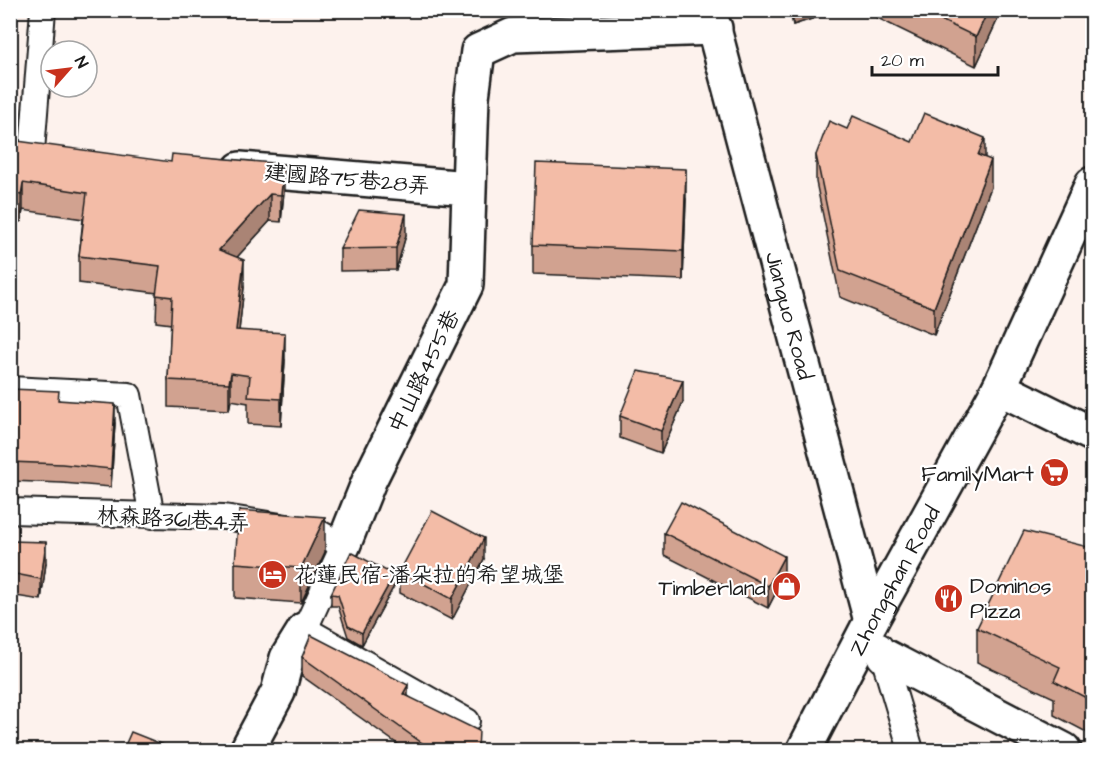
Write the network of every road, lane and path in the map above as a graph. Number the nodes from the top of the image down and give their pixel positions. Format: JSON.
{"nodes":[{"id":1,"x":43,"y":10,"type":"edge"},
{"id":2,"x":712,"y":20,"type":"edge"},
{"id":3,"x":21,"y":150,"type":"edge"},
{"id":4,"x":67,"y":154,"type":"edge"},
{"id":5,"x":208,"y":166,"type":"edge"},
{"id":6,"x":1092,"y":184,"type":"edge"},
{"id":7,"x":468,"y":188,"type":"junction"},
{"id":8,"x":10,"y":388,"type":"edge"},
{"id":9,"x":999,"y":388,"type":"junction"},
{"id":10,"x":1092,"y":434,"type":"edge"},
{"id":11,"x":10,"y":512,"type":"edge"},
{"id":12,"x":152,"y":516,"type":"junction"},
{"id":13,"x":343,"y":546,"type":"junction"},
{"id":14,"x":871,"y":621,"type":"junction"},
{"id":15,"x":305,"y":629,"type":"junction"},
{"id":16,"x":884,"y":656,"type":"junction"},
{"id":17,"x":467,"y":721,"type":"dead end"},
{"id":18,"x":247,"y":750,"type":"edge"},
{"id":19,"x":804,"y":750,"type":"edge"},
{"id":20,"x":911,"y":750,"type":"edge"},
{"id":21,"x":1064,"y":750,"type":"edge"}],
"edges":[{"from":1,"to":3,"type":"lane"},
{"from":2,"to":7,"type":"street","name":"中山路455巷"},
{"from":2,"to":14,"type":"street","name":"Jianguo Road"},
{"from":3,"to":4,"type":"street"},
{"from":5,"to":7,"type":"street","name":"建國路75巷28弄"},
{"from":6,"to":9,"type":"street","name":"Zhongshan Road"},
{"from":7,"to":13,"type":"street","name":"中山路455巷"},
{"from":8,"to":12,"type":"lane"},
{"from":9,"to":10,"type":"street"},
{"from":9,"to":14,"type":"street","name":"Zhongshan Road"},
{"from":11,"to":12,"type":"lane","name":"林森路361巷4弄"},
{"from":12,"to":13,"type":"lane","name":"林森路361巷4弄"},
{"from":13,"to":15,"type":"lane"},
{"from":14,"to":16,"type":"lane"},
{"from":14,"to":19,"type":"street","name":"Zhongshan Road"},
{"from":15,"to":17,"type":"lane"},
{"from":15,"to":18,"type":"street"},
{"from":16,"to":20,"type":"lane"},
{"from":16,"to":21,"type":"street"}]}
